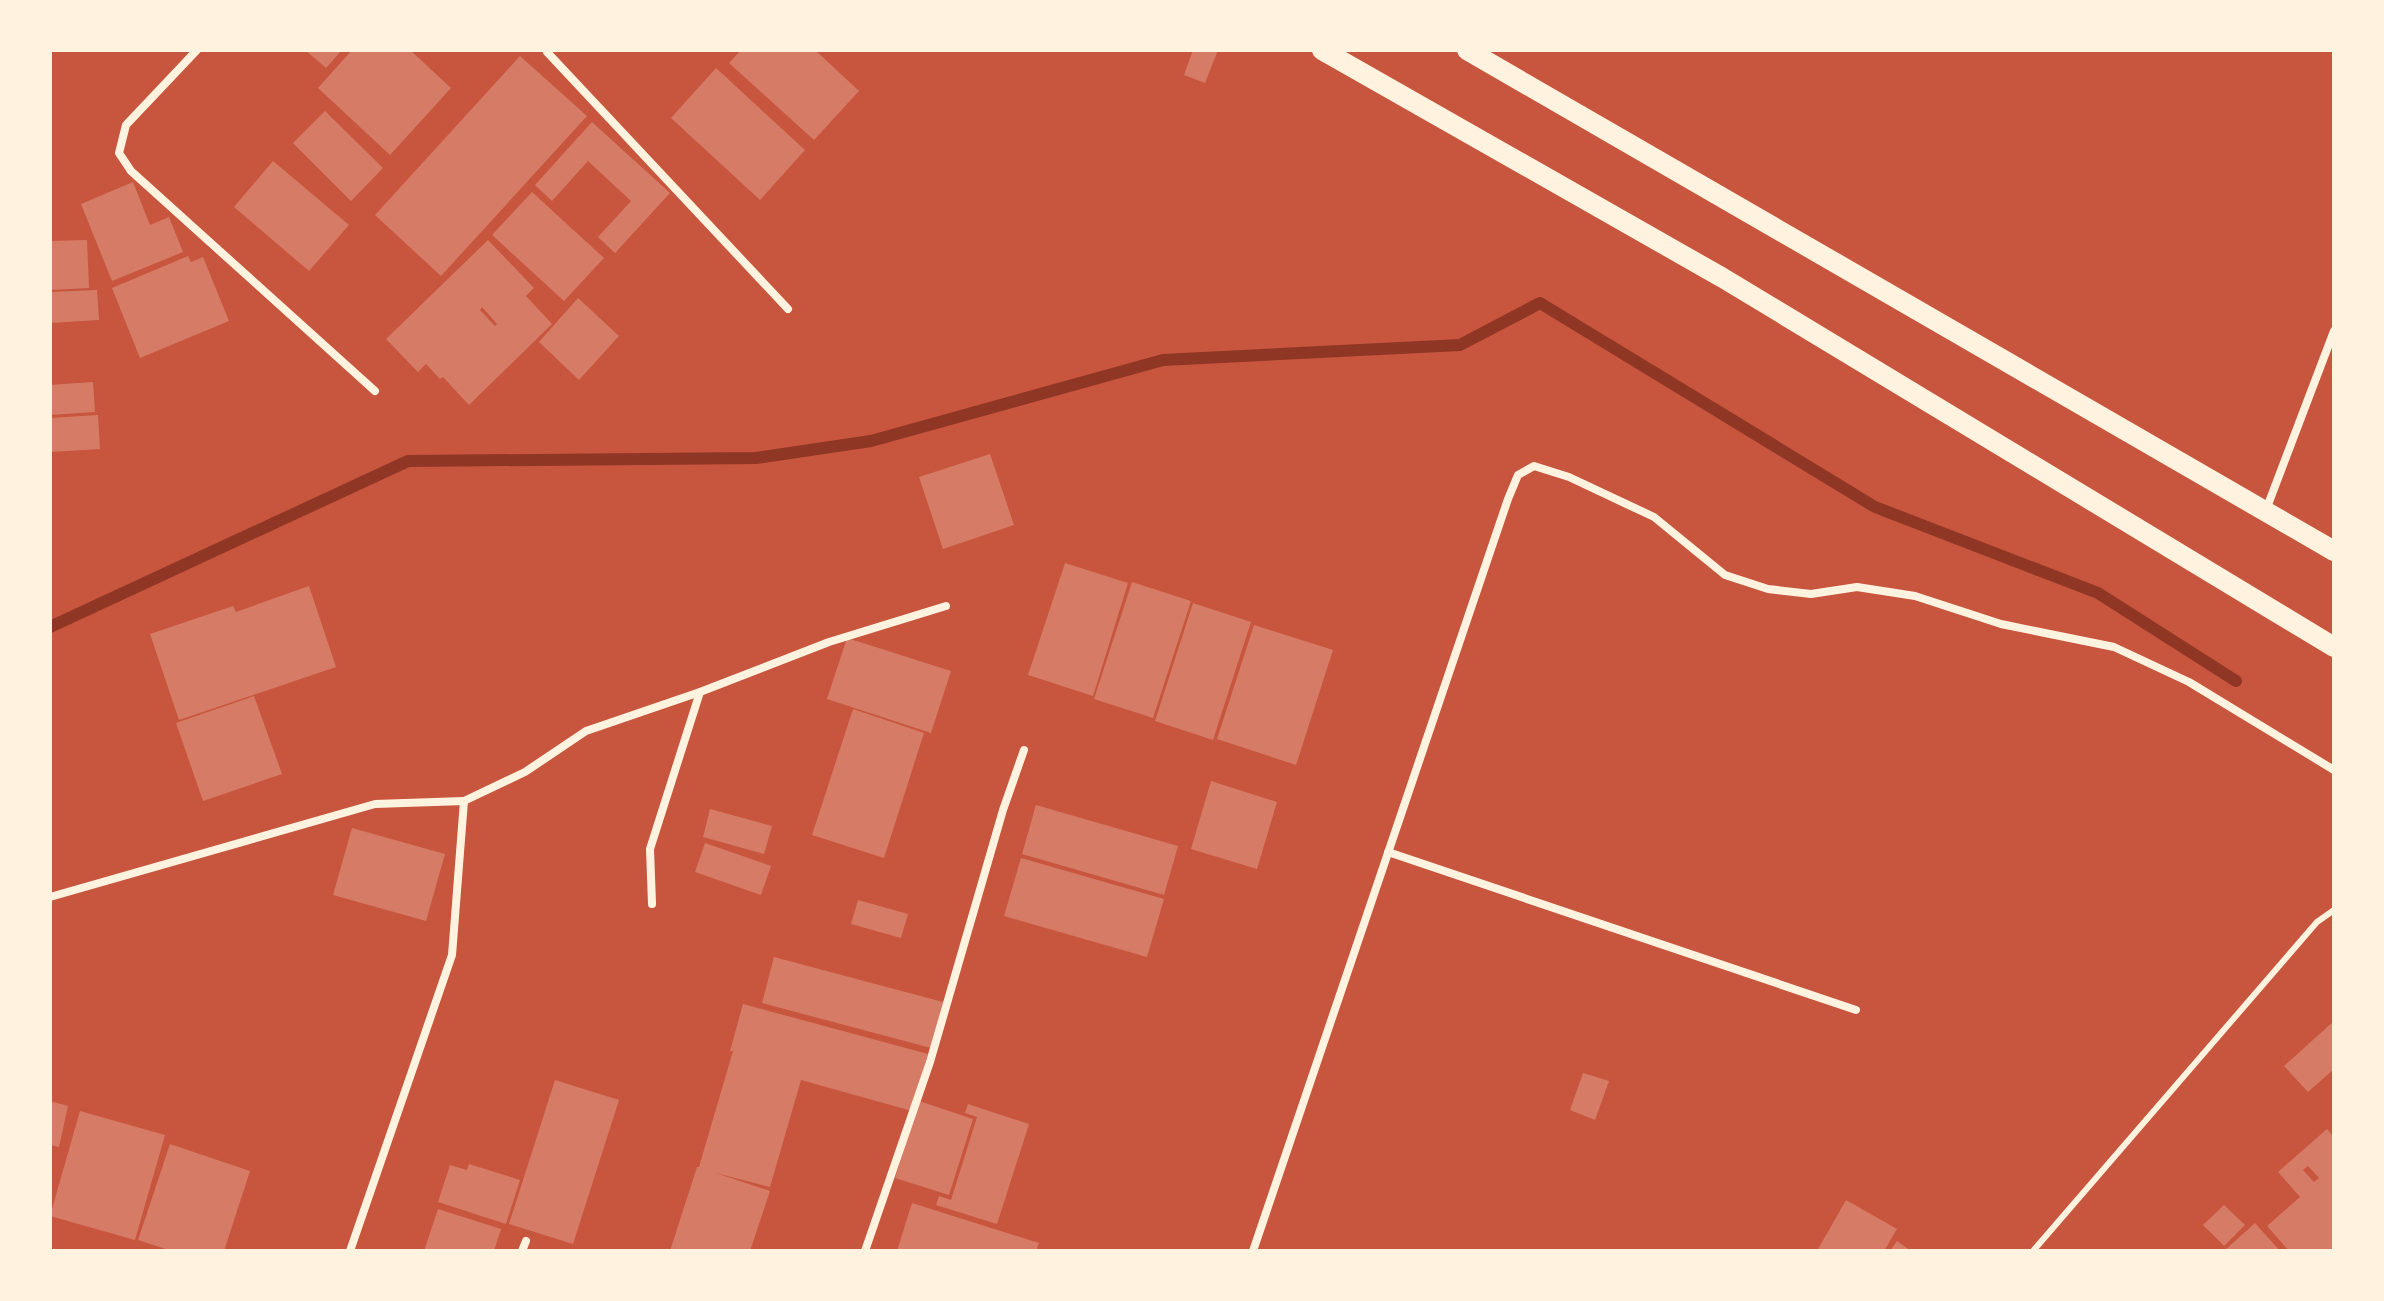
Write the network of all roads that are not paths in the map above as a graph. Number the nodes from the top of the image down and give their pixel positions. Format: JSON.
{"nodes":[{"id":1,"x":197,"y":50,"type":"edge"},
{"id":2,"x":1322,"y":50,"type":"edge"},
{"id":3,"x":1467,"y":50,"type":"edge"},
{"id":4,"x":547,"y":51,"type":"edge"},
{"id":5,"x":788,"y":309,"type":"dead end"},
{"id":6,"x":2334,"y":331,"type":"edge"},
{"id":7,"x":375,"y":391,"type":"dead end"},
{"id":8,"x":2266,"y":511,"type":"junction"},
{"id":9,"x":2334,"y":551,"type":"edge"},
{"id":10,"x":946,"y":606,"type":"dead end"},
{"id":11,"x":2334,"y":647,"type":"edge"},
{"id":12,"x":700,"y":692,"type":"junction"},
{"id":13,"x":1024,"y":750,"type":"dead end"},
{"id":14,"x":2334,"y":770,"type":"edge"},
{"id":15,"x":464,"y":801,"type":"junction"},
{"id":16,"x":1388,"y":852,"type":"junction"},
{"id":17,"x":50,"y":897,"type":"edge"},
{"id":18,"x":652,"y":904,"type":"dead end"},
{"id":19,"x":2334,"y":910,"type":"edge"},
{"id":20,"x":1856,"y":1010,"type":"dead end"},
{"id":21,"x":526,"y":1241,"type":"dead end"},
{"id":22,"x":350,"y":1251,"type":"edge"},
{"id":23,"x":522,"y":1251,"type":"edge"},
{"id":24,"x":865,"y":1251,"type":"edge"},
{"id":25,"x":1253,"y":1251,"type":"edge"},
{"id":26,"x":2033,"y":1251,"type":"edge"}],
"edges":[{"from":1,"to":7,"type":"street"},
{"from":2,"to":11,"type":"main road"},
{"from":3,"to":8,"type":"main road"},
{"from":4,"to":5,"type":"street"},
{"from":6,"to":8,"type":"street"},
{"from":8,"to":9,"type":"main road"},
{"from":10,"to":12,"type":"street"},
{"from":12,"to":15,"type":"street"},
{"from":12,"to":18,"type":"street"},
{"from":13,"to":24,"type":"street"},
{"from":14,"to":16,"type":"street"},
{"from":15,"to":17,"type":"street"},
{"from":15,"to":22,"type":"street"},
{"from":16,"to":20,"type":"street"},
{"from":16,"to":25,"type":"street"},
{"from":19,"to":26,"type":"lane"},
{"from":21,"to":23,"type":"street"}]}
